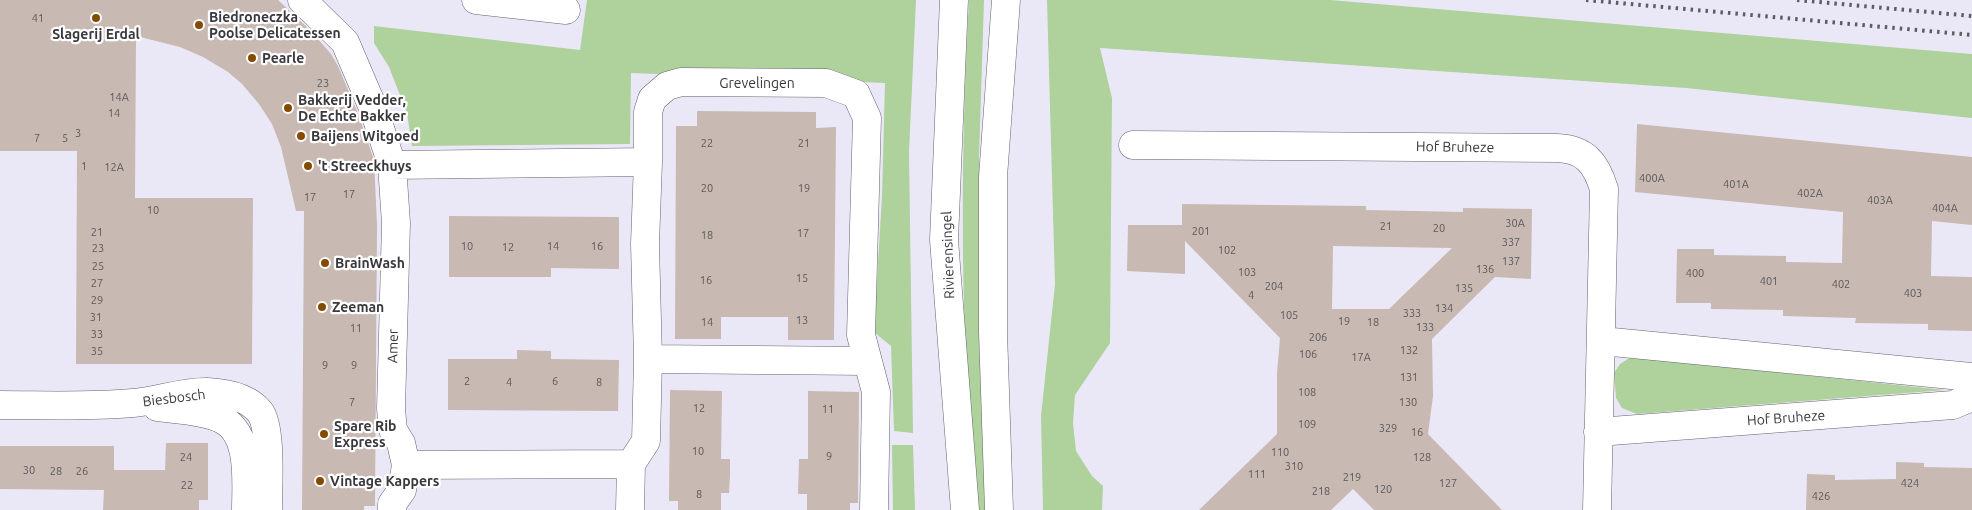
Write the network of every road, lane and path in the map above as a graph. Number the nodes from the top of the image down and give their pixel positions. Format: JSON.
{"nodes":[{"id":1,"x":302,"y":0,"type":"edge"},
{"id":2,"x":476,"y":0,"type":"edge"},
{"id":3,"x":954,"y":0,"type":"edge"},
{"id":4,"x":1006,"y":0,"type":"edge"},
{"id":5,"x":566,"y":10,"type":"dead end"},
{"id":6,"x":1133,"y":145,"type":"dead end"},
{"id":7,"x":648,"y":162,"type":"junction"},
{"id":8,"x":392,"y":165,"type":"junction"},
{"id":9,"x":1602,"y":341,"type":"junction"},
{"id":10,"x":648,"y":359,"type":"junction"},
{"id":11,"x":867,"y":361,"type":"junction"},
{"id":12,"x":1972,"y":377,"type":"edge"},
{"id":13,"x":1972,"y":397,"type":"edge"},
{"id":14,"x":134,"y":403,"type":"junction"},
{"id":15,"x":0,"y":405,"type":"edge"},
{"id":16,"x":1598,"y":432,"type":"junction"},
{"id":17,"x":632,"y":464,"type":"junction"},
{"id":18,"x":406,"y":465,"type":"junction"},
{"id":19,"x":246,"y":510,"type":"edge"},
{"id":20,"x":268,"y":510,"type":"edge"},
{"id":21,"x":392,"y":510,"type":"edge"},
{"id":22,"x":630,"y":510,"type":"edge"},
{"id":23,"x":874,"y":510,"type":"edge"},
{"id":24,"x":965,"y":510,"type":"edge"},
{"id":25,"x":999,"y":510,"type":"edge"},
{"id":26,"x":1597,"y":510,"type":"edge"}],
"edges":[{"from":1,"to":8,"type":"street","name":"Amer"},
{"from":2,"to":5,"type":"street"},
{"from":3,"to":24,"type":"street","name":"Rivierensingel"},
{"from":4,"to":25,"type":"street"},
{"from":6,"to":9,"type":"street","name":"Hof Bruheze"},
{"from":7,"to":8,"type":"street"},
{"from":7,"to":10,"type":"street","name":"Grevelingen"},
{"from":7,"to":11,"type":"street","name":"Grevelingen"},
{"from":8,"to":18,"type":"street","name":"Amer"},
{"from":9,"to":12,"type":"street"},
{"from":9,"to":16,"type":"street","name":"Hof Bruheze"},
{"from":10,"to":11,"type":"street"},
{"from":10,"to":17,"type":"street","name":"Grevelingen"},
{"from":11,"to":23,"type":"street","name":"Grevelingen"},
{"from":13,"to":16,"type":"street","name":"Hof Bruheze"},
{"from":14,"to":15,"type":"street","name":"Biesbosch"},
{"from":14,"to":19,"type":"street","name":"Biesbosch"},
{"from":14,"to":20,"type":"street","name":"Biesbosch"},
{"from":16,"to":26,"type":"street","name":"Hof Bruheze"},
{"from":17,"to":18,"type":"street"},
{"from":17,"to":22,"type":"street","name":"Grevelingen"},
{"from":18,"to":21,"type":"street","name":"Amer"}]}
